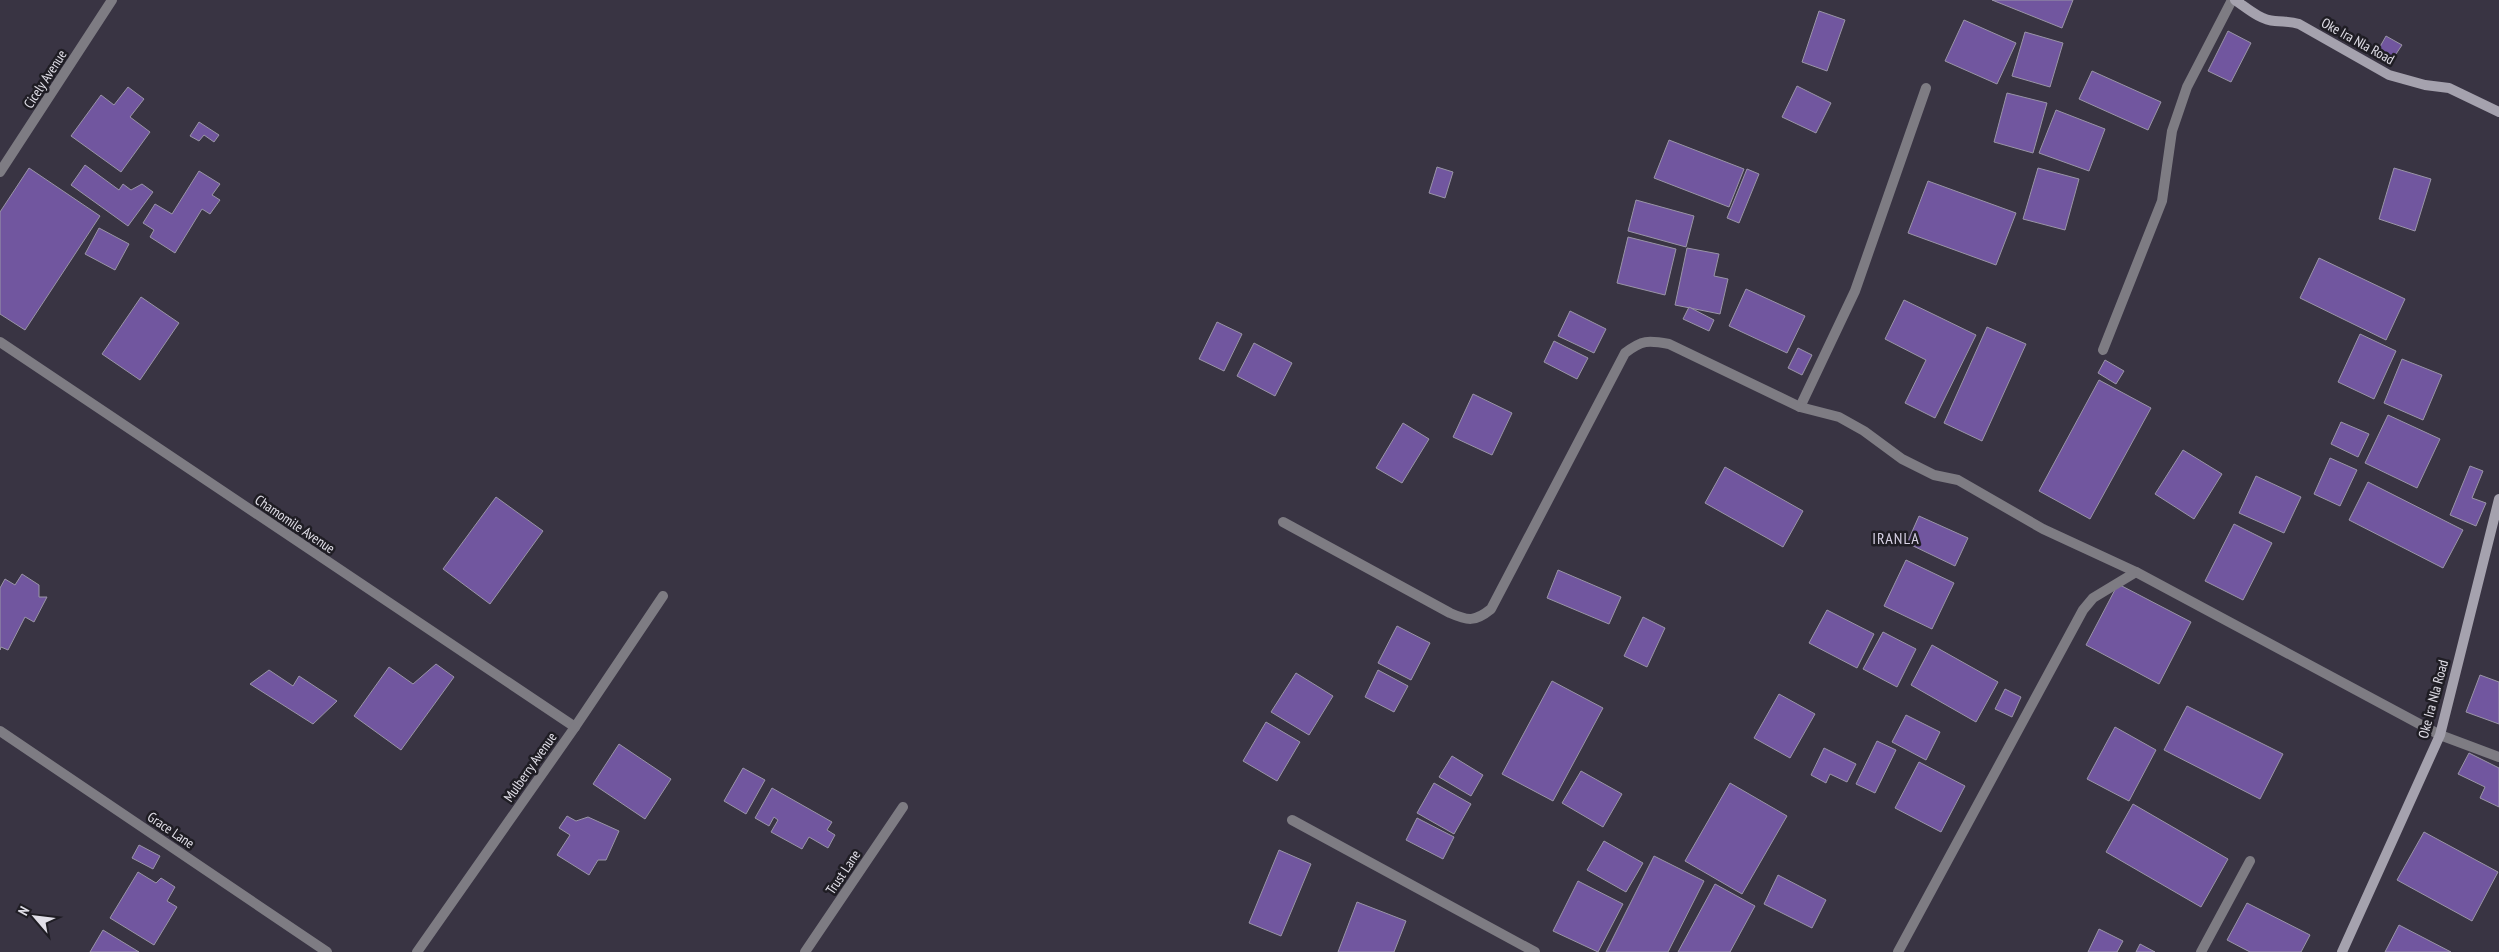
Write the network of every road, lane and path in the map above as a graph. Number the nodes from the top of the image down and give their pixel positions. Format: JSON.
{"nodes":[{"id":1,"x":112,"y":0,"type":"edge"},
{"id":2,"x":2234,"y":0,"type":"edge"},
{"id":3,"x":1926,"y":88,"type":"dead end"},
{"id":4,"x":2499,"y":112,"type":"edge"},
{"id":5,"x":0,"y":172,"type":"edge"},
{"id":6,"x":0,"y":342,"type":"edge"},
{"id":7,"x":2104,"y":350,"type":"dead end"},
{"id":8,"x":1800,"y":407,"type":"junction"},
{"id":9,"x":2499,"y":499,"type":"edge"},
{"id":10,"x":1283,"y":522,"type":"dead end"},
{"id":11,"x":2136,"y":572,"type":"junction"},
{"id":12,"x":663,"y":596,"type":"dead end"},
{"id":13,"x":575,"y":728,"type":"junction"},
{"id":14,"x":0,"y":730,"type":"edge"},
{"id":15,"x":2440,"y":734,"type":"junction"},
{"id":16,"x":2499,"y":757,"type":"edge"},
{"id":17,"x":903,"y":808,"type":"dead end"},
{"id":18,"x":1292,"y":820,"type":"dead end"},
{"id":19,"x":2250,"y":860,"type":"dead end"},
{"id":20,"x":327,"y":952,"type":"edge"},
{"id":21,"x":417,"y":952,"type":"edge"},
{"id":22,"x":805,"y":952,"type":"edge"},
{"id":23,"x":1535,"y":952,"type":"edge"},
{"id":24,"x":1898,"y":952,"type":"edge"},
{"id":25,"x":2201,"y":952,"type":"edge"},
{"id":26,"x":2342,"y":952,"type":"edge"}],
"edges":[{"from":1,"to":5,"type":"street","name":"Cicely Avenue"},
{"from":2,"to":4,"type":"street","name":"Oke Ira Nla Road"},
{"from":2,"to":7,"type":"street"},
{"from":3,"to":8,"type":"street"},
{"from":6,"to":13,"type":"street","name":"Chamomile Avenue"},
{"from":8,"to":10,"type":"street"},
{"from":8,"to":11,"type":"street"},
{"from":9,"to":15,"type":"street","name":"Oke Ira Nla Road"},
{"from":11,"to":15,"type":"street"},
{"from":11,"to":24,"type":"street"},
{"from":12,"to":13,"type":"street","name":"Mulberry Avenue"},
{"from":13,"to":21,"type":"street","name":"Mulberry Avenue"},
{"from":14,"to":20,"type":"street","name":"Grace Lane"},
{"from":15,"to":16,"type":"street"},
{"from":15,"to":26,"type":"street","name":"Oke Ira Nla Road"},
{"from":17,"to":22,"type":"street","name":"Trust Lane"},
{"from":18,"to":23,"type":"street"},
{"from":19,"to":25,"type":"street"}]}
